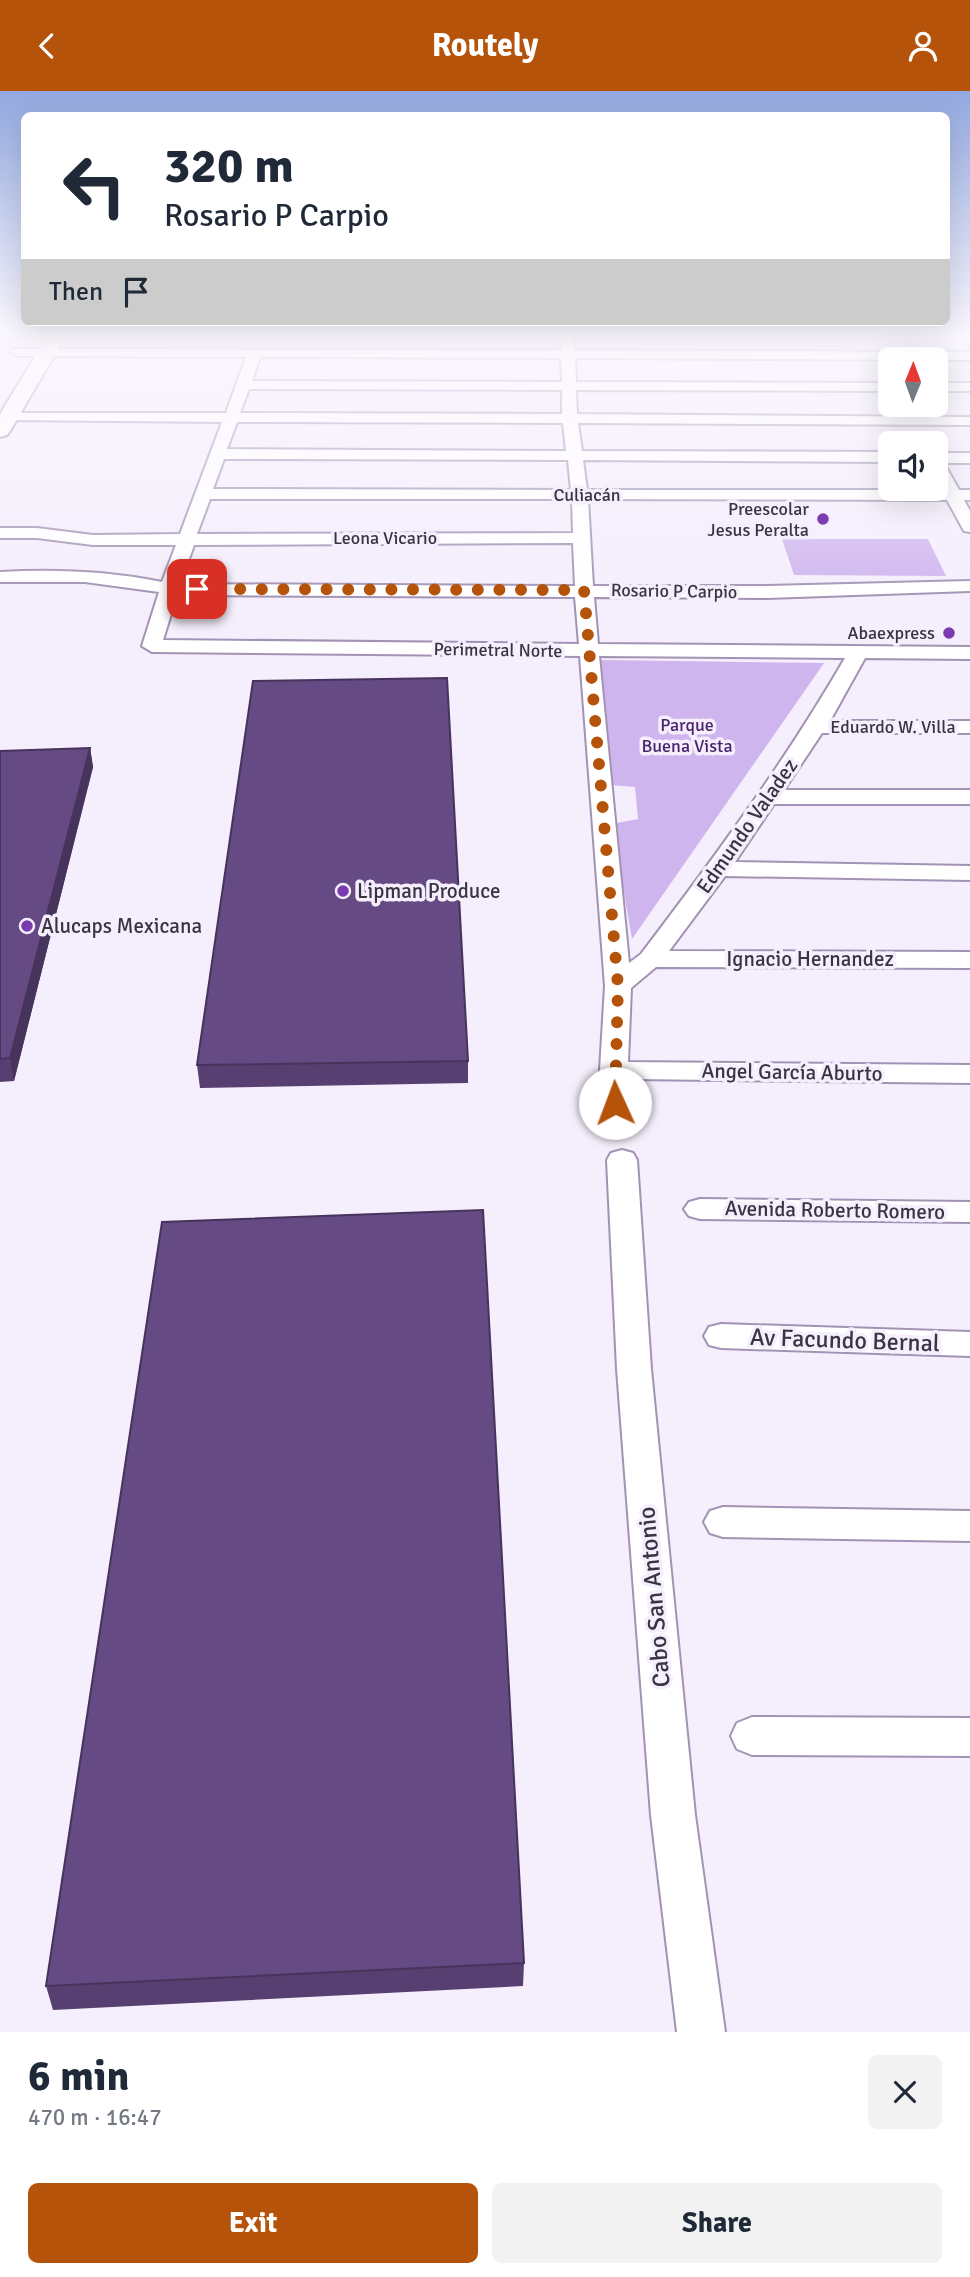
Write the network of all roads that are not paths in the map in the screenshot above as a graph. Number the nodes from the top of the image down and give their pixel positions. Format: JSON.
{"nodes":[{"id":1,"x":69,"y":423,"type":"edge"},
{"id":2,"x":230,"y":423,"type":"edge"},
{"id":3,"x":570,"y":423,"type":"edge"},
{"id":4,"x":4,"y":424,"type":"edge"},
{"id":5,"x":216,"y":454,"type":"junction"},
{"id":6,"x":576,"y":456,"type":"junction"},
{"id":7,"x":878,"y":457,"type":"edge"},
{"id":8,"x":970,"y":458,"type":"edge"},
{"id":9,"x":948,"y":459,"type":"edge"},
{"id":10,"x":948,"y":486,"type":"edge"},
{"id":11,"x":204,"y":494,"type":"junction"},
{"id":12,"x":580,"y":495,"type":"junction"},
{"id":13,"x":952,"y":495,"type":"junction"},
{"id":14,"x":970,"y":495,"type":"edge"},
{"id":15,"x":970,"y":527,"type":"edge"},
{"id":16,"x":189,"y":538,"type":"junction"},
{"id":17,"x":581,"y":538,"type":"junction"},
{"id":18,"x":3,"y":548,"type":"edge"},
{"id":19,"x":0,"y":577,"type":"edge"},
{"id":20,"x":970,"y":586,"type":"edge"},
{"id":21,"x":169,"y":589,"type":"junction"},
{"id":22,"x":584,"y":590,"type":"junction"},
{"id":23,"x":590,"y":651,"type":"junction"},
{"id":24,"x":858,"y":653,"type":"junction"},
{"id":25,"x":970,"y":653,"type":"edge"},
{"id":26,"x":816,"y":727,"type":"junction"},
{"id":27,"x":970,"y":727,"type":"edge"},
{"id":28,"x":769,"y":797,"type":"junction"},
{"id":29,"x":970,"y":797,"type":"edge"},
{"id":30,"x":718,"y":869,"type":"junction"},
{"id":31,"x":970,"y":873,"type":"edge"},
{"id":32,"x":650,"y":959,"type":"junction"},
{"id":33,"x":970,"y":960,"type":"edge"},
{"id":34,"x":618,"y":986,"type":"junction"},
{"id":35,"x":614,"y":1070,"type":"junction"},
{"id":36,"x":970,"y":1074,"type":"edge"},
{"id":37,"x":615,"y":1103,"type":"dead end"},
{"id":38,"x":622,"y":1160,"type":"dead end"},
{"id":39,"x":700,"y":1209,"type":"dead end"},
{"id":40,"x":970,"y":1212,"type":"edge"},
{"id":41,"x":721,"y":1336,"type":"dead end"},
{"id":42,"x":970,"y":1344,"type":"edge"},
{"id":43,"x":723,"y":1522,"type":"dead end"},
{"id":44,"x":970,"y":1526,"type":"edge"},
{"id":45,"x":751,"y":1736,"type":"dead end"},
{"id":46,"x":970,"y":1737,"type":"edge"},
{"id":47,"x":701,"y":2032,"type":"edge"}],
"edges":[{"from":1,"to":4,"type":"street"},
{"from":2,"to":5,"type":"street"},
{"from":3,"to":6,"type":"street"},
{"from":5,"to":6,"type":"street"},
{"from":5,"to":11,"type":"street"},
{"from":6,"to":7,"type":"street"},
{"from":6,"to":12,"type":"street"},
{"from":8,"to":9,"type":"street"},
{"from":10,"to":13,"type":"street"},
{"from":11,"to":12,"type":"street","name":"Culiacán"},
{"from":11,"to":16,"type":"street"},
{"from":12,"to":13,"type":"street","name":"Culiacán"},
{"from":12,"to":17,"type":"street"},
{"from":13,"to":14,"type":"street","name":"Culiacán"},
{"from":13,"to":15,"type":"street"},
{"from":16,"to":17,"type":"street","name":"Leona Vicario"},
{"from":16,"to":18,"type":"street","name":"Leona Vicario"},
{"from":16,"to":21,"type":"street"},
{"from":17,"to":22,"type":"street"},
{"from":19,"to":21,"type":"street","name":"Rosario P Carpio"},
{"from":20,"to":22,"type":"street","name":"Rosario P Carpio"},
{"from":21,"to":22,"type":"street","name":"Rosario P Carpio"},
{"from":21,"to":23,"type":"street","name":"Perimetral Norte"},
{"from":22,"to":23,"type":"street"},
{"from":23,"to":24,"type":"street","name":"Perimetral Norte"},
{"from":23,"to":34,"type":"street"},
{"from":24,"to":25,"type":"street","name":"Perimetral Norte"},
{"from":24,"to":26,"type":"street","name":"Edmundo Valadez"},
{"from":26,"to":27,"type":"street","name":"Eduardo W. Villa"},
{"from":26,"to":28,"type":"street","name":"Edmundo Valadez"},
{"from":28,"to":29,"type":"street"},
{"from":28,"to":30,"type":"street","name":"Edmundo Valadez"},
{"from":30,"to":31,"type":"street"},
{"from":30,"to":32,"type":"street","name":"Edmundo Valadez"},
{"from":32,"to":33,"type":"street","name":"Ignacio Hernandez"},
{"from":32,"to":34,"type":"street","name":"Edmundo Valadez"},
{"from":34,"to":35,"type":"street"},
{"from":35,"to":36,"type":"street","name":"Angel García Aburto"},
{"from":35,"to":37,"type":"street"},
{"from":38,"to":47,"type":"street","name":"Cabo San Antonio"},
{"from":39,"to":40,"type":"street","name":"Avenida Roberto Romero"},
{"from":41,"to":42,"type":"street","name":"Av Facundo Bernal"},
{"from":43,"to":44,"type":"street"},
{"from":45,"to":46,"type":"street"}]}
